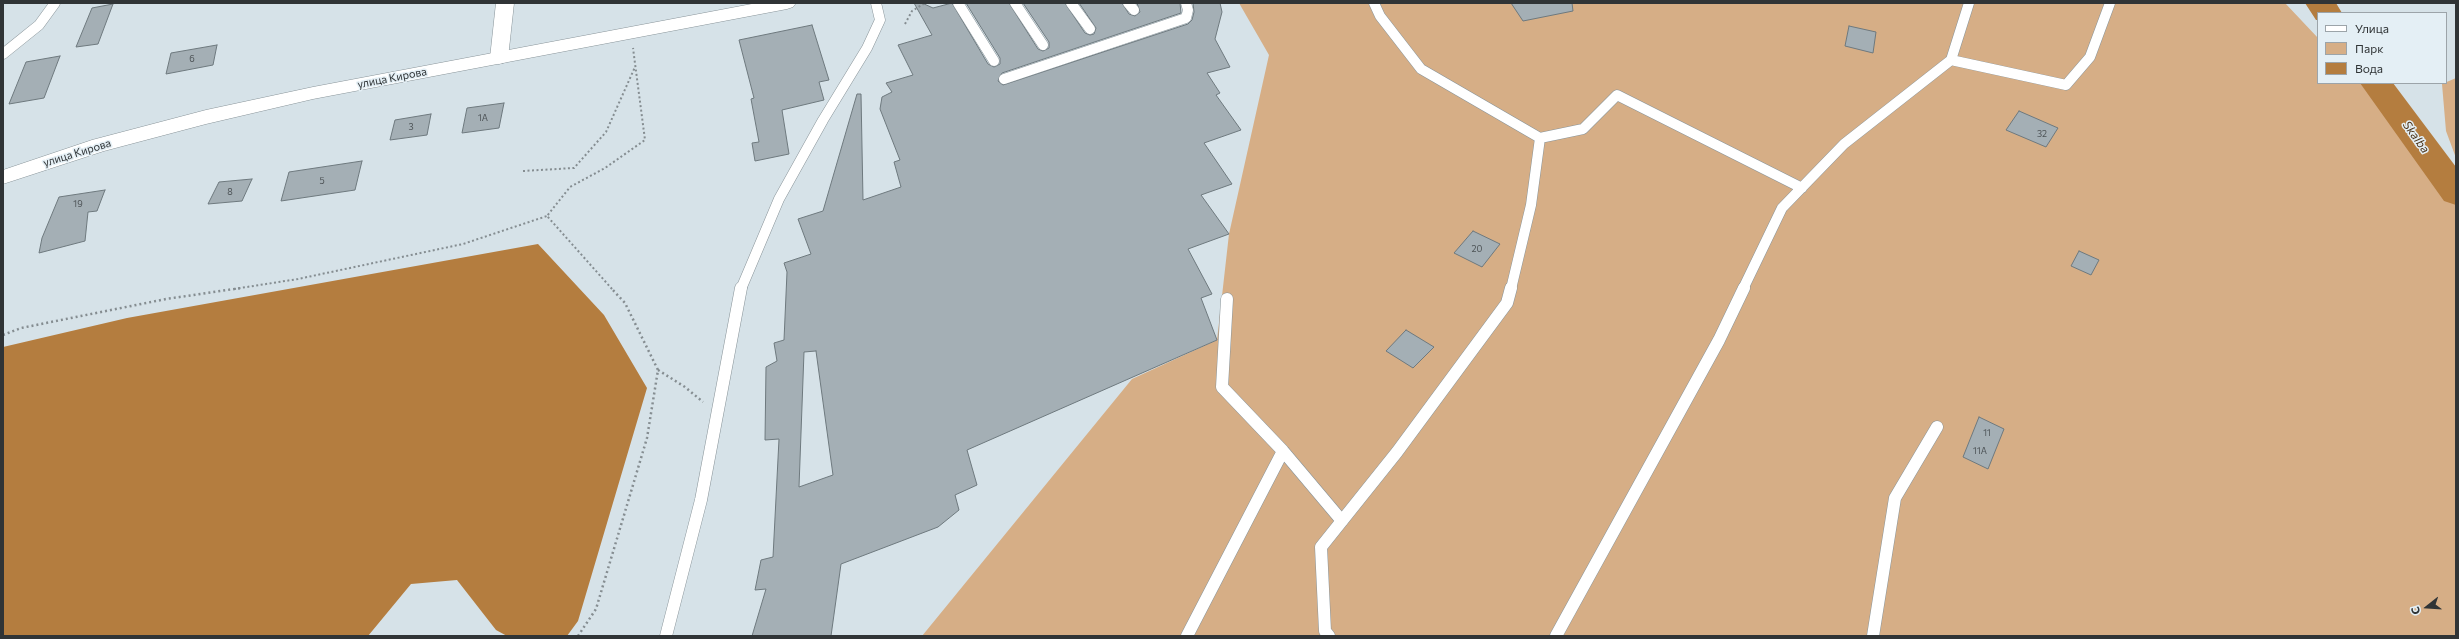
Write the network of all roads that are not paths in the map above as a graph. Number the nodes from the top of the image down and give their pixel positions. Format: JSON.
{"nodes":[{"id":1,"x":55,"y":3,"type":"edge"},
{"id":2,"x":505,"y":3,"type":"edge"},
{"id":3,"x":787,"y":3,"type":"edge"},
{"id":4,"x":876,"y":3,"type":"edge"},
{"id":5,"x":958,"y":3,"type":"edge"},
{"id":6,"x":1015,"y":3,"type":"edge"},
{"id":7,"x":1071,"y":3,"type":"edge"},
{"id":8,"x":1186,"y":3,"type":"edge"},
{"id":9,"x":1374,"y":3,"type":"edge"},
{"id":10,"x":1969,"y":3,"type":"edge"},
{"id":11,"x":2110,"y":3,"type":"edge"},
{"id":12,"x":1090,"y":29,"type":"dead end"},
{"id":13,"x":1044,"y":45,"type":"dead end"},
{"id":14,"x":3,"y":54,"type":"edge"},
{"id":15,"x":499,"y":58,"type":"junction"},
{"id":16,"x":1951,"y":60,"type":"junction"},
{"id":17,"x":994,"y":62,"type":"dead end"},
{"id":18,"x":1004,"y":79,"type":"dead end"},
{"id":19,"x":1540,"y":138,"type":"junction"},
{"id":20,"x":3,"y":177,"type":"edge"},
{"id":21,"x":1802,"y":188,"type":"junction"},
{"id":22,"x":1227,"y":299,"type":"dead end"},
{"id":23,"x":1937,"y":427,"type":"dead end"},
{"id":24,"x":1283,"y":451,"type":"junction"},
{"id":25,"x":1342,"y":521,"type":"junction"},
{"id":26,"x":666,"y":636,"type":"edge"},
{"id":27,"x":1187,"y":636,"type":"edge"},
{"id":28,"x":1328,"y":636,"type":"edge"},
{"id":29,"x":1556,"y":636,"type":"edge"},
{"id":30,"x":1873,"y":636,"type":"edge"}],
"edges":[{"from":1,"to":14,"type":"lane"},
{"from":2,"to":15,"type":"street"},
{"from":3,"to":15,"type":"street","name":"улица Кирова"},
{"from":4,"to":26,"type":"lane"},
{"from":5,"to":17,"type":"lane"},
{"from":6,"to":13,"type":"lane"},
{"from":7,"to":12,"type":"lane"},
{"from":8,"to":18,"type":"lane"},
{"from":9,"to":19,"type":"lane"},
{"from":10,"to":16,"type":"lane"},
{"from":11,"to":16,"type":"lane"},
{"from":15,"to":20,"type":"street","name":"улица Кирова"},
{"from":16,"to":21,"type":"lane"},
{"from":19,"to":21,"type":"lane"},
{"from":19,"to":25,"type":"lane"},
{"from":21,"to":29,"type":"lane"},
{"from":22,"to":24,"type":"lane"},
{"from":23,"to":30,"type":"lane"},
{"from":24,"to":25,"type":"lane"},
{"from":24,"to":27,"type":"lane"},
{"from":25,"to":28,"type":"lane"}]}
